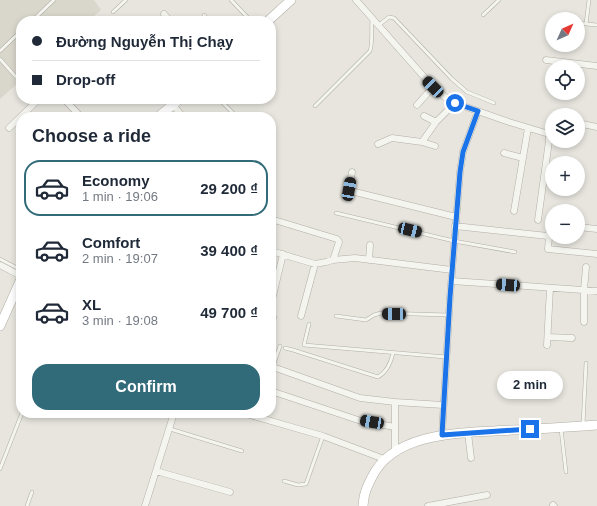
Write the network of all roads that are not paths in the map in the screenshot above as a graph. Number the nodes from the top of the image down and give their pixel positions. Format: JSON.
{"nodes":[{"id":1,"x":54,"y":0,"type":"edge"},
{"id":2,"x":126,"y":0,"type":"edge"},
{"id":3,"x":230,"y":0,"type":"edge"},
{"id":4,"x":291,"y":0,"type":"edge"},
{"id":5,"x":356,"y":0,"type":"edge"},
{"id":6,"x":499,"y":0,"type":"edge"},
{"id":7,"x":589,"y":0,"type":"edge"},
{"id":8,"x":113,"y":12,"type":"dead end"},
{"id":9,"x":483,"y":15,"type":"dead end"},
{"id":10,"x":37,"y":16,"type":"edge"},
{"id":11,"x":246,"y":16,"type":"edge"},
{"id":12,"x":273,"y":16,"type":"edge"},
{"id":13,"x":372,"y":18,"type":"junction"},
{"id":14,"x":586,"y":24,"type":"joint"},
{"id":15,"x":379,"y":25,"type":"junction"},
{"id":16,"x":597,"y":25,"type":"edge"},
{"id":17,"x":16,"y":36,"type":"edge"},
{"id":18,"x":0,"y":51,"type":"edge"},
{"id":19,"x":0,"y":58,"type":"edge"},
{"id":20,"x":585,"y":65,"type":"edge"},
{"id":21,"x":597,"y":66,"type":"edge"},
{"id":22,"x":16,"y":77,"type":"dead end"},
{"id":23,"x":433,"y":87,"type":"junction"},
{"id":24,"x":455,"y":103,"type":"junction"},
{"id":25,"x":494,"y":103,"type":"dead end"},
{"id":26,"x":34,"y":104,"type":"edge"},
{"id":27,"x":69,"y":104,"type":"edge"},
{"id":28,"x":174,"y":104,"type":"edge"},
{"id":29,"x":225,"y":104,"type":"edge"},
{"id":30,"x":417,"y":105,"type":"dead end"},
{"id":31,"x":315,"y":106,"type":"dead end"},
{"id":32,"x":478,"y":111,"type":"junction"},
{"id":33,"x":26,"y":112,"type":"edge"},
{"id":34,"x":76,"y":112,"type":"edge"},
{"id":35,"x":164,"y":112,"type":"edge"},
{"id":36,"x":232,"y":112,"type":"edge"},
{"id":37,"x":424,"y":116,"type":"dead end"},
{"id":38,"x":16,"y":121,"type":"edge"},
{"id":39,"x":436,"y":122,"type":"junction"},
{"id":40,"x":585,"y":124,"type":"edge"},
{"id":41,"x":597,"y":127,"type":"edge"},
{"id":42,"x":9,"y":128,"type":"dead end"},
{"id":43,"x":528,"y":128,"type":"junction"},
{"id":44,"x":545,"y":131,"type":"edge"},
{"id":45,"x":422,"y":142,"type":"junction"},
{"id":46,"x":378,"y":144,"type":"dead end"},
{"id":47,"x":435,"y":146,"type":"dead end"},
{"id":48,"x":549,"y":148,"type":"edge"},
{"id":49,"x":504,"y":153,"type":"dead end"},
{"id":50,"x":523,"y":158,"type":"junction"},
{"id":51,"x":352,"y":172,"type":"dead end"},
{"id":52,"x":514,"y":211,"type":"dead end"},
{"id":53,"x":336,"y":213,"type":"dead end"},
{"id":54,"x":456,"y":217,"type":"junction"},
{"id":55,"x":538,"y":220,"type":"dead end"},
{"id":56,"x":276,"y":221,"type":"edge"},
{"id":57,"x":455,"y":226,"type":"junction"},
{"id":58,"x":585,"y":228,"type":"edge"},
{"id":59,"x":597,"y":229,"type":"edge"},
{"id":60,"x":545,"y":236,"type":"edge"},
{"id":61,"x":454,"y":241,"type":"junction"},
{"id":62,"x":547,"y":244,"type":"edge"},
{"id":63,"x":370,"y":245,"type":"dead end"},
{"id":64,"x":276,"y":252,"type":"edge"},
{"id":65,"x":515,"y":252,"type":"dead end"},
{"id":66,"x":283,"y":254,"type":"junction"},
{"id":67,"x":597,"y":254,"type":"edge"},
{"id":68,"x":0,"y":259,"type":"edge"},
{"id":69,"x":333,"y":260,"type":"junction"},
{"id":70,"x":369,"y":260,"type":"junction"},
{"id":71,"x":315,"y":264,"type":"junction"},
{"id":72,"x":0,"y":265,"type":"edge"},
{"id":73,"x":16,"y":267,"type":"edge"},
{"id":74,"x":586,"y":267,"type":"dead end"},
{"id":75,"x":452,"y":270,"type":"junction"},
{"id":76,"x":16,"y":276,"type":"edge"},
{"id":77,"x":452,"y":281,"type":"junction"},
{"id":78,"x":276,"y":283,"type":"edge"},
{"id":79,"x":550,"y":288,"type":"junction"},
{"id":80,"x":16,"y":290,"type":"edge"},
{"id":81,"x":584,"y":290,"type":"junction"},
{"id":82,"x":597,"y":291,"type":"edge"},
{"id":83,"x":449,"y":315,"type":"junction"},
{"id":84,"x":301,"y":316,"type":"dead end"},
{"id":85,"x":336,"y":316,"type":"dead end"},
{"id":86,"x":584,"y":322,"type":"dead end"},
{"id":87,"x":0,"y":324,"type":"edge"},
{"id":88,"x":309,"y":324,"type":"dead end"},
{"id":89,"x":548,"y":337,"type":"junction"},
{"id":90,"x":572,"y":338,"type":"dead end"},
{"id":91,"x":304,"y":345,"type":"junction"},
{"id":92,"x":547,"y":345,"type":"dead end"},
{"id":93,"x":280,"y":346,"type":"dead end"},
{"id":94,"x":285,"y":348,"type":"dead end"},
{"id":95,"x":302,"y":352,"type":"junction"},
{"id":96,"x":393,"y":353,"type":"junction"},
{"id":97,"x":446,"y":357,"type":"junction"},
{"id":98,"x":276,"y":358,"type":"edge"},
{"id":99,"x":586,"y":363,"type":"dead end"},
{"id":100,"x":276,"y":370,"type":"edge"},
{"id":101,"x":276,"y":393,"type":"edge"},
{"id":102,"x":395,"y":402,"type":"junction"},
{"id":103,"x":443,"y":405,"type":"junction"},
{"id":104,"x":20,"y":418,"type":"edge"},
{"id":105,"x":173,"y":418,"type":"edge"},
{"id":106,"x":266,"y":418,"type":"edge"},
{"id":107,"x":597,"y":425,"type":"edge"},
{"id":108,"x":395,"y":426,"type":"junction"},
{"id":109,"x":582,"y":426,"type":"junction"},
{"id":110,"x":560,"y":427,"type":"junction"},
{"id":111,"x":170,"y":428,"type":"junction"},
{"id":112,"x":468,"y":433,"type":"junction"},
{"id":113,"x":442,"y":435,"type":"junction"},
{"id":114,"x":323,"y":436,"type":"junction"},
{"id":115,"x":242,"y":451,"type":"dead end"},
{"id":116,"x":395,"y":451,"type":"junction"},
{"id":117,"x":471,"y":458,"type":"dead end"},
{"id":118,"x":384,"y":459,"type":"junction"},
{"id":119,"x":0,"y":469,"type":"edge"},
{"id":120,"x":156,"y":471,"type":"junction"},
{"id":121,"x":566,"y":472,"type":"dead end"},
{"id":122,"x":284,"y":481,"type":"dead end"},
{"id":123,"x":32,"y":492,"type":"dead end"},
{"id":124,"x":230,"y":492,"type":"dead end"},
{"id":125,"x":487,"y":495,"type":"dead end"},
{"id":126,"x":27,"y":506,"type":"edge"},
{"id":127,"x":145,"y":506,"type":"edge"},
{"id":128,"x":363,"y":506,"type":"edge"},
{"id":129,"x":428,"y":506,"type":"edge"}],
"edges":[{"from":1,"to":10,"type":"lane"},
{"from":2,"to":8,"type":"lane"},
{"from":3,"to":11,"type":"lane"},
{"from":4,"to":12,"type":"main road"},
{"from":5,"to":13,"type":"street"},
{"from":6,"to":9,"type":"lane"},
{"from":7,"to":14,"type":"lane"},
{"from":13,"to":15,"type":"street"},
{"from":13,"to":31,"type":"lane"},
{"from":14,"to":16,"type":"lane"},
{"from":15,"to":23,"type":"street"},
{"from":15,"to":25,"type":"lane"},
{"from":17,"to":18,"type":"lane"},
{"from":19,"to":22,"type":"lane"},
{"from":20,"to":21,"type":"street"},
{"from":23,"to":24,"type":"street"},
{"from":23,"to":30,"type":"street"},
{"from":24,"to":32,"type":"street"},
{"from":24,"to":39,"type":"street"},
{"from":26,"to":33,"type":"street"},
{"from":27,"to":34,"type":"street"},
{"from":28,"to":35,"type":"main road"},
{"from":29,"to":36,"type":"lane"},
{"from":32,"to":43,"type":"street"},
{"from":32,"to":54,"type":"street"},
{"from":37,"to":39,"type":"street"},
{"from":38,"to":42,"type":"street"},
{"from":39,"to":45,"type":"street"},
{"from":40,"to":41,"type":"street"},
{"from":43,"to":44,"type":"street"},
{"from":43,"to":50,"type":"street"},
{"from":45,"to":46,"type":"street"},
{"from":45,"to":47,"type":"street"},
{"from":48,"to":55,"type":"street"},
{"from":49,"to":50,"type":"street"},
{"from":50,"to":52,"type":"street"},
{"from":51,"to":54,"type":"street"},
{"from":53,"to":61,"type":"lane"},
{"from":54,"to":57,"type":"street"},
{"from":56,"to":69,"type":"street"},
{"from":57,"to":60,"type":"street"},
{"from":57,"to":61,"type":"street"},
{"from":58,"to":59,"type":"street"},
{"from":61,"to":65,"type":"lane"},
{"from":61,"to":75,"type":"street"},
{"from":62,"to":67,"type":"street"},
{"from":63,"to":70,"type":"street"},
{"from":64,"to":66,"type":"street"},
{"from":66,"to":71,"type":"street"},
{"from":66,"to":78,"type":"street"},
{"from":68,"to":73,"type":"lane"},
{"from":69,"to":70,"type":"street"},
{"from":69,"to":71,"type":"street"},
{"from":70,"to":75,"type":"street"},
{"from":71,"to":84,"type":"street"},
{"from":72,"to":76,"type":"street"},
{"from":74,"to":81,"type":"street"},
{"from":75,"to":77,"type":"street"},
{"from":77,"to":79,"type":"street"},
{"from":77,"to":83,"type":"street"},
{"from":79,"to":81,"type":"street"},
{"from":79,"to":89,"type":"street"},
{"from":80,"to":87,"type":"main road"},
{"from":81,"to":82,"type":"street"},
{"from":81,"to":86,"type":"street"},
{"from":83,"to":85,"type":"lane"},
{"from":83,"to":97,"type":"street"},
{"from":88,"to":91,"type":"lane"},
{"from":89,"to":90,"type":"street"},
{"from":89,"to":92,"type":"street"},
{"from":91,"to":95,"type":"lane"},
{"from":91,"to":96,"type":"lane"},
{"from":93,"to":98,"type":"lane"},
{"from":94,"to":95,"type":"lane"},
{"from":95,"to":96,"type":"lane"},
{"from":96,"to":97,"type":"lane"},
{"from":97,"to":103,"type":"street"},
{"from":99,"to":109,"type":"lane"},
{"from":100,"to":102,"type":"street"},
{"from":101,"to":108,"type":"street"},
{"from":102,"to":103,"type":"street"},
{"from":102,"to":108,"type":"street"},
{"from":103,"to":113,"type":"street"},
{"from":104,"to":119,"type":"lane"},
{"from":105,"to":111,"type":"street"},
{"from":106,"to":114,"type":"street"},
{"from":107,"to":109,"type":"main road"},
{"from":108,"to":116,"type":"street"},
{"from":109,"to":110,"type":"main road"},
{"from":110,"to":112,"type":"main road"},
{"from":110,"to":121,"type":"lane"},
{"from":111,"to":115,"type":"lane"},
{"from":111,"to":120,"type":"street"},
{"from":112,"to":113,"type":"main road"},
{"from":112,"to":117,"type":"street"},
{"from":113,"to":116,"type":"main road"},
{"from":114,"to":118,"type":"street"},
{"from":114,"to":122,"type":"lane"},
{"from":116,"to":118,"type":"main road"},
{"from":118,"to":128,"type":"main road"},
{"from":120,"to":124,"type":"street"},
{"from":120,"to":127,"type":"street"},
{"from":123,"to":126,"type":"lane"},
{"from":125,"to":129,"type":"street"}]}
